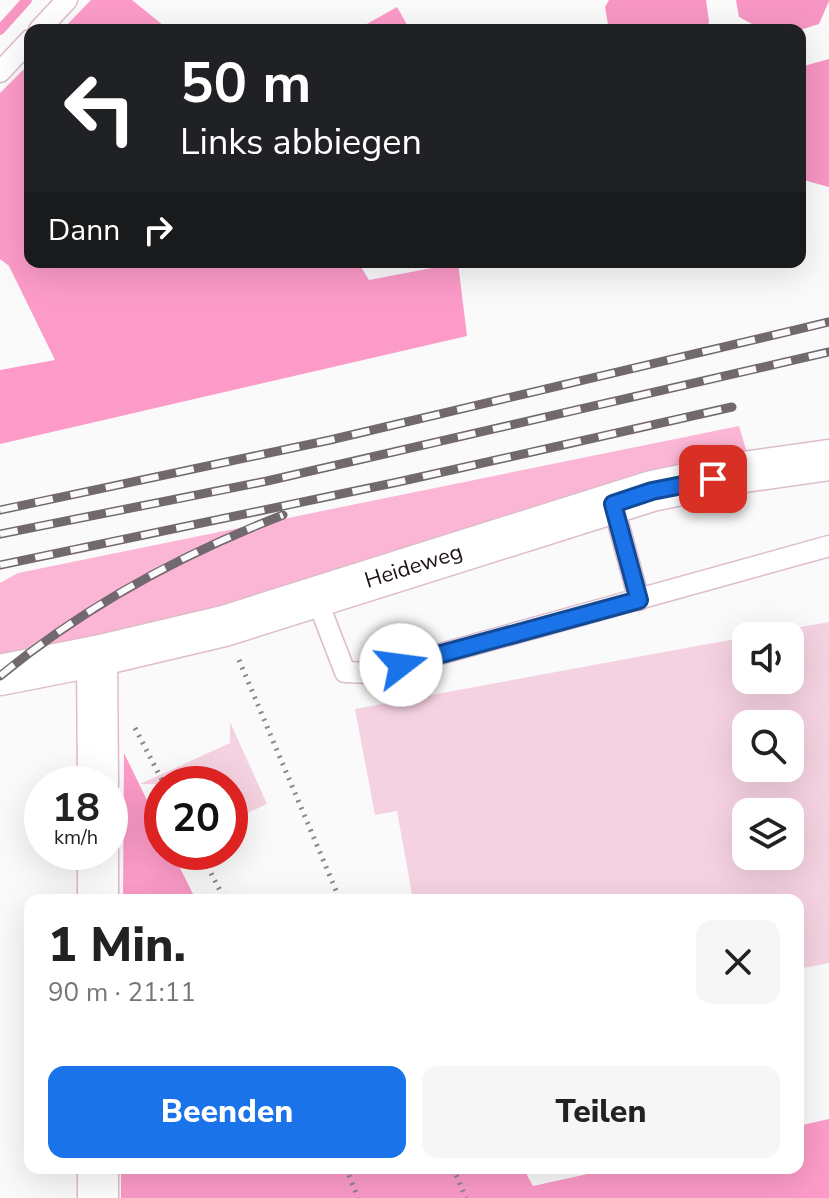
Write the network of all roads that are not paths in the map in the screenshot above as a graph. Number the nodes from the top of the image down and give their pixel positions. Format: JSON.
{"nodes":[{"id":1,"x":67,"y":0,"type":"edge"},
{"id":2,"x":45,"y":24,"type":"edge"},
{"id":3,"x":24,"y":46,"type":"edge"},
{"id":4,"x":0,"y":72,"type":"edge"},
{"id":5,"x":829,"y":460,"type":"edge"},
{"id":6,"x":613,"y":504,"type":"junction"},
{"id":7,"x":829,"y":546,"type":"edge"},
{"id":8,"x":316,"y":597,"type":"junction"},
{"id":9,"x":639,"y":600,"type":"junction"},
{"id":10,"x":97,"y":656,"type":"junction"},
{"id":11,"x":0,"y":675,"type":"edge"},
{"id":12,"x":98,"y":766,"type":"edge"},
{"id":13,"x":98,"y":870,"type":"edge"},
{"id":14,"x":98,"y":894,"type":"edge"},
{"id":15,"x":98,"y":1174,"type":"edge"},
{"id":16,"x":98,"y":1198,"type":"edge"}],
"edges":[{"from":1,"to":2,"type":"lane"},
{"from":3,"to":4,"type":"lane"},
{"from":5,"to":6,"type":"street","name":"Heideweg"},
{"from":6,"to":8,"type":"street","name":"Heideweg"},
{"from":6,"to":9,"type":"lane"},
{"from":7,"to":9,"type":"lane"},
{"from":8,"to":9,"type":"lane"},
{"from":8,"to":10,"type":"street","name":"Heideweg"},
{"from":10,"to":11,"type":"street","name":"Heideweg"},
{"from":10,"to":12,"type":"street"},
{"from":13,"to":14,"type":"street"},
{"from":15,"to":16,"type":"street"}]}
